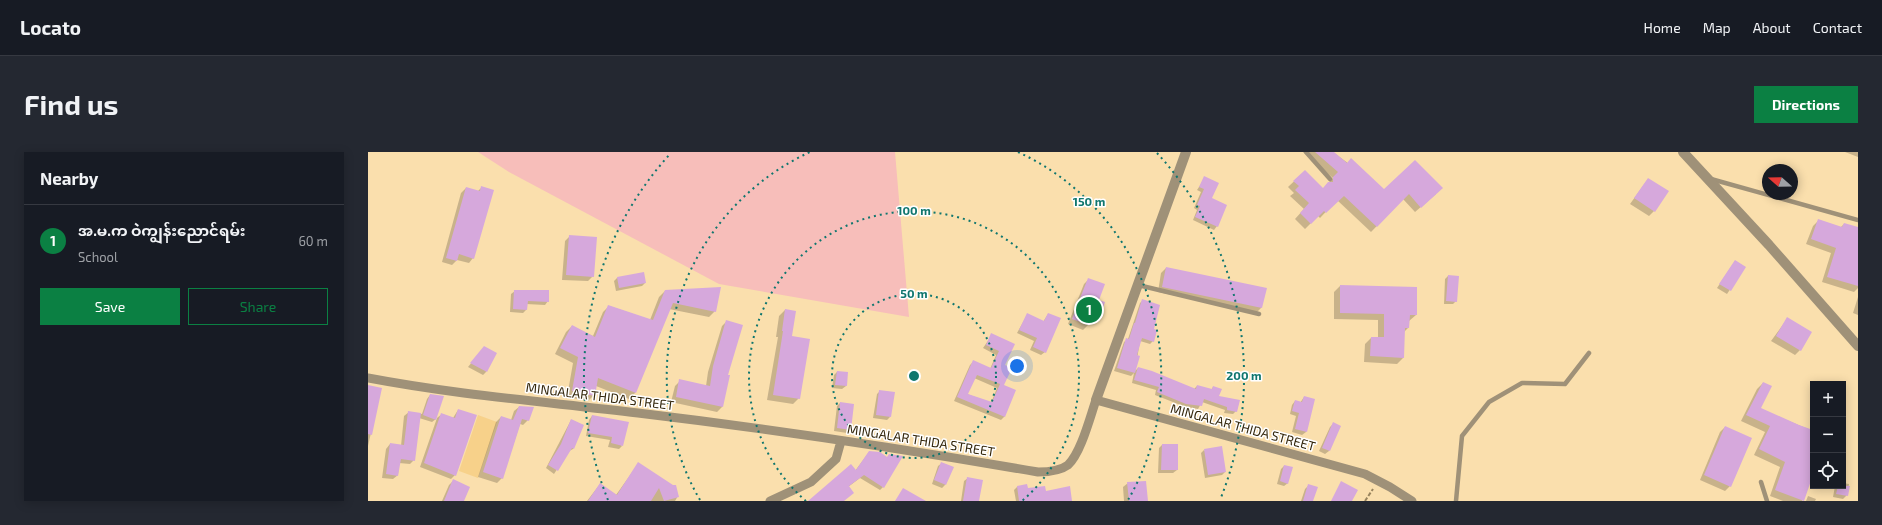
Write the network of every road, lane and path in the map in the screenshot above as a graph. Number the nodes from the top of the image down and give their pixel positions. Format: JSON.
{"nodes":[{"id":1,"x":1186,"y":152,"type":"edge"},
{"id":2,"x":1306,"y":152,"type":"edge"},
{"id":3,"x":1683,"y":152,"type":"edge"},
{"id":4,"x":1706,"y":178,"type":"junction"},
{"id":5,"x":1330,"y":179,"type":"dead end"},
{"id":6,"x":1858,"y":220,"type":"edge"},
{"id":7,"x":1138,"y":285,"type":"junction"},
{"id":8,"x":1259,"y":314,"type":"dead end"},
{"id":9,"x":1858,"y":346,"type":"edge"},
{"id":10,"x":1589,"y":353,"type":"dead end"},
{"id":11,"x":368,"y":378,"type":"edge"},
{"id":12,"x":1096,"y":400,"type":"junction"},
{"id":13,"x":841,"y":441,"type":"junction"},
{"id":14,"x":1377,"y":481,"type":"junction"},
{"id":15,"x":1762,"y":482,"type":"dead end"},
{"id":16,"x":770,"y":501,"type":"edge"},
{"id":17,"x":1365,"y":501,"type":"edge"},
{"id":18,"x":1412,"y":501,"type":"edge"},
{"id":19,"x":1456,"y":501,"type":"edge"},
{"id":20,"x":1767,"y":501,"type":"edge"}],
"edges":[{"from":1,"to":7,"type":"street"},
{"from":2,"to":5,"type":"lane"},
{"from":3,"to":4,"type":"street"},
{"from":4,"to":6,"type":"lane"},
{"from":4,"to":9,"type":"street"},
{"from":7,"to":8,"type":"lane"},
{"from":7,"to":12,"type":"street"},
{"from":10,"to":19,"type":"lane"},
{"from":11,"to":13,"type":"street","name":"MINGALAR THIDA STREET"},
{"from":12,"to":13,"type":"street","name":"MINGALAR THIDA STREET"},
{"from":12,"to":14,"type":"street","name":"MINGALAR THIDA STREET"},
{"from":13,"to":16,"type":"street"},
{"from":14,"to":17,"type":"path"},
{"from":14,"to":18,"type":"street","name":"MINGALAR THIDA STREET"},
{"from":15,"to":20,"type":"lane"}]}
